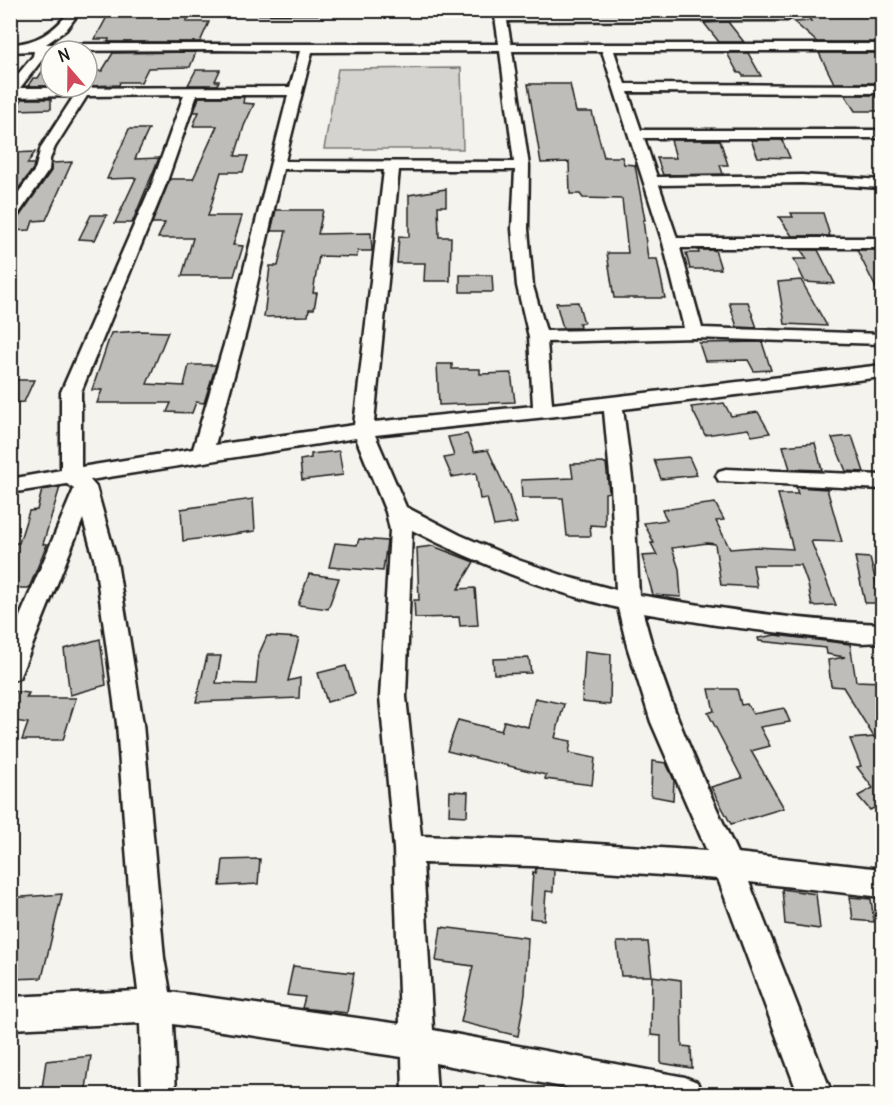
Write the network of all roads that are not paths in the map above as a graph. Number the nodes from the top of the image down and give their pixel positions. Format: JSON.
{"nodes":[{"id":1,"x":76,"y":10,"type":"edge"},
{"id":2,"x":89,"y":10,"type":"edge"},
{"id":3,"x":431,"y":10,"type":"edge"},
{"id":4,"x":592,"y":13,"type":"edge"},
{"id":5,"x":226,"y":14,"type":"edge"},
{"id":6,"x":501,"y":14,"type":"edge"},
{"id":7,"x":785,"y":14,"type":"edge"},
{"id":8,"x":51,"y":39,"type":"edge"},
{"id":9,"x":99,"y":46,"type":"edge"},
{"id":10,"x":791,"y":46,"type":"junction"},
{"id":11,"x":882,"y":47,"type":"edge"},
{"id":12,"x":17,"y":48,"type":"edge"},
{"id":13,"x":308,"y":48,"type":"junction"},
{"id":14,"x":505,"y":48,"type":"junction"},
{"id":15,"x":607,"y":48,"type":"junction"},
{"id":16,"x":39,"y":49,"type":"edge"},
{"id":17,"x":39,"y":52,"type":"edge"},
{"id":18,"x":620,"y":88,"type":"junction"},
{"id":19,"x":882,"y":88,"type":"edge"},
{"id":20,"x":99,"y":91,"type":"edge"},
{"id":21,"x":295,"y":91,"type":"junction"},
{"id":22,"x":39,"y":92,"type":"edge"},
{"id":23,"x":192,"y":92,"type":"junction"},
{"id":24,"x":11,"y":93,"type":"edge"},
{"id":25,"x":78,"y":99,"type":"edge"},
{"id":26,"x":636,"y":134,"type":"junction"},
{"id":27,"x":882,"y":134,"type":"edge"},
{"id":28,"x":279,"y":165,"type":"junction"},
{"id":29,"x":392,"y":166,"type":"junction"},
{"id":30,"x":522,"y":166,"type":"junction"},
{"id":31,"x":651,"y":181,"type":"junction"},
{"id":32,"x":882,"y":184,"type":"edge"},
{"id":33,"x":10,"y":216,"type":"edge"},
{"id":34,"x":671,"y":243,"type":"junction"},
{"id":35,"x":882,"y":243,"type":"edge"},
{"id":36,"x":694,"y":333,"type":"junction"},
{"id":37,"x":538,"y":337,"type":"junction"},
{"id":38,"x":882,"y":339,"type":"edge"},
{"id":39,"x":882,"y":371,"type":"edge"},
{"id":40,"x":613,"y":404,"type":"junction"},
{"id":41,"x":543,"y":410,"type":"junction"},
{"id":42,"x":363,"y":430,"type":"junction"},
{"id":43,"x":202,"y":453,"type":"junction"},
{"id":44,"x":726,"y":476,"type":"dead end"},
{"id":45,"x":77,"y":482,"type":"junction"},
{"id":46,"x":882,"y":482,"type":"edge"},
{"id":47,"x":10,"y":486,"type":"edge"},
{"id":48,"x":396,"y":512,"type":"junction"},
{"id":49,"x":628,"y":601,"type":"junction"},
{"id":50,"x":882,"y":633,"type":"edge"},
{"id":51,"x":10,"y":671,"type":"edge"},
{"id":52,"x":408,"y":849,"type":"junction"},
{"id":53,"x":728,"y":866,"type":"junction"},
{"id":54,"x":882,"y":883,"type":"edge"},
{"id":55,"x":156,"y":1006,"type":"junction"},
{"id":56,"x":10,"y":1013,"type":"edge"},
{"id":57,"x":417,"y":1042,"type":"junction"},
{"id":58,"x":669,"y":1093,"type":"edge"},
{"id":59,"x":159,"y":1095,"type":"edge"},
{"id":60,"x":420,"y":1095,"type":"edge"},
{"id":61,"x":815,"y":1095,"type":"edge"}],
"edges":[{"from":1,"to":8,"type":"street"},
{"from":2,"to":5,"type":"street"},
{"from":3,"to":5,"type":"street"},
{"from":4,"to":6,"type":"street"},
{"from":4,"to":7,"type":"street"},
{"from":6,"to":14,"type":"street"},
{"from":7,"to":10,"type":"street"},
{"from":9,"to":13,"type":"street"},
{"from":10,"to":11,"type":"street"},
{"from":10,"to":15,"type":"street"},
{"from":12,"to":16,"type":"street"},
{"from":13,"to":14,"type":"street"},
{"from":13,"to":21,"type":"street"},
{"from":14,"to":15,"type":"street"},
{"from":14,"to":30,"type":"street"},
{"from":15,"to":18,"type":"street"},
{"from":17,"to":24,"type":"street"},
{"from":18,"to":19,"type":"street"},
{"from":18,"to":26,"type":"street"},
{"from":20,"to":23,"type":"street"},
{"from":21,"to":23,"type":"street"},
{"from":21,"to":28,"type":"street"},
{"from":22,"to":24,"type":"street"},
{"from":23,"to":45,"type":"street"},
{"from":25,"to":33,"type":"street"},
{"from":26,"to":27,"type":"street"},
{"from":26,"to":31,"type":"street"},
{"from":28,"to":29,"type":"street"},
{"from":28,"to":43,"type":"street"},
{"from":29,"to":30,"type":"street"},
{"from":29,"to":42,"type":"street"},
{"from":30,"to":37,"type":"street"},
{"from":31,"to":32,"type":"street"},
{"from":31,"to":34,"type":"street"},
{"from":34,"to":35,"type":"street"},
{"from":34,"to":36,"type":"street"},
{"from":36,"to":37,"type":"street"},
{"from":36,"to":38,"type":"street"},
{"from":37,"to":41,"type":"street"},
{"from":39,"to":40,"type":"street"},
{"from":40,"to":41,"type":"street"},
{"from":40,"to":49,"type":"street"},
{"from":41,"to":42,"type":"street"},
{"from":42,"to":43,"type":"street"},
{"from":42,"to":48,"type":"street"},
{"from":43,"to":45,"type":"street"},
{"from":44,"to":46,"type":"street"},
{"from":45,"to":47,"type":"street"},
{"from":45,"to":51,"type":"street"},
{"from":45,"to":55,"type":"street"},
{"from":48,"to":49,"type":"street"},
{"from":48,"to":52,"type":"street"},
{"from":49,"to":50,"type":"street"},
{"from":49,"to":53,"type":"street"},
{"from":52,"to":53,"type":"street"},
{"from":52,"to":57,"type":"street"},
{"from":53,"to":54,"type":"street"},
{"from":53,"to":61,"type":"street"},
{"from":55,"to":56,"type":"street"},
{"from":55,"to":57,"type":"street"},
{"from":55,"to":59,"type":"street"},
{"from":57,"to":58,"type":"street"},
{"from":57,"to":60,"type":"street"}]}
